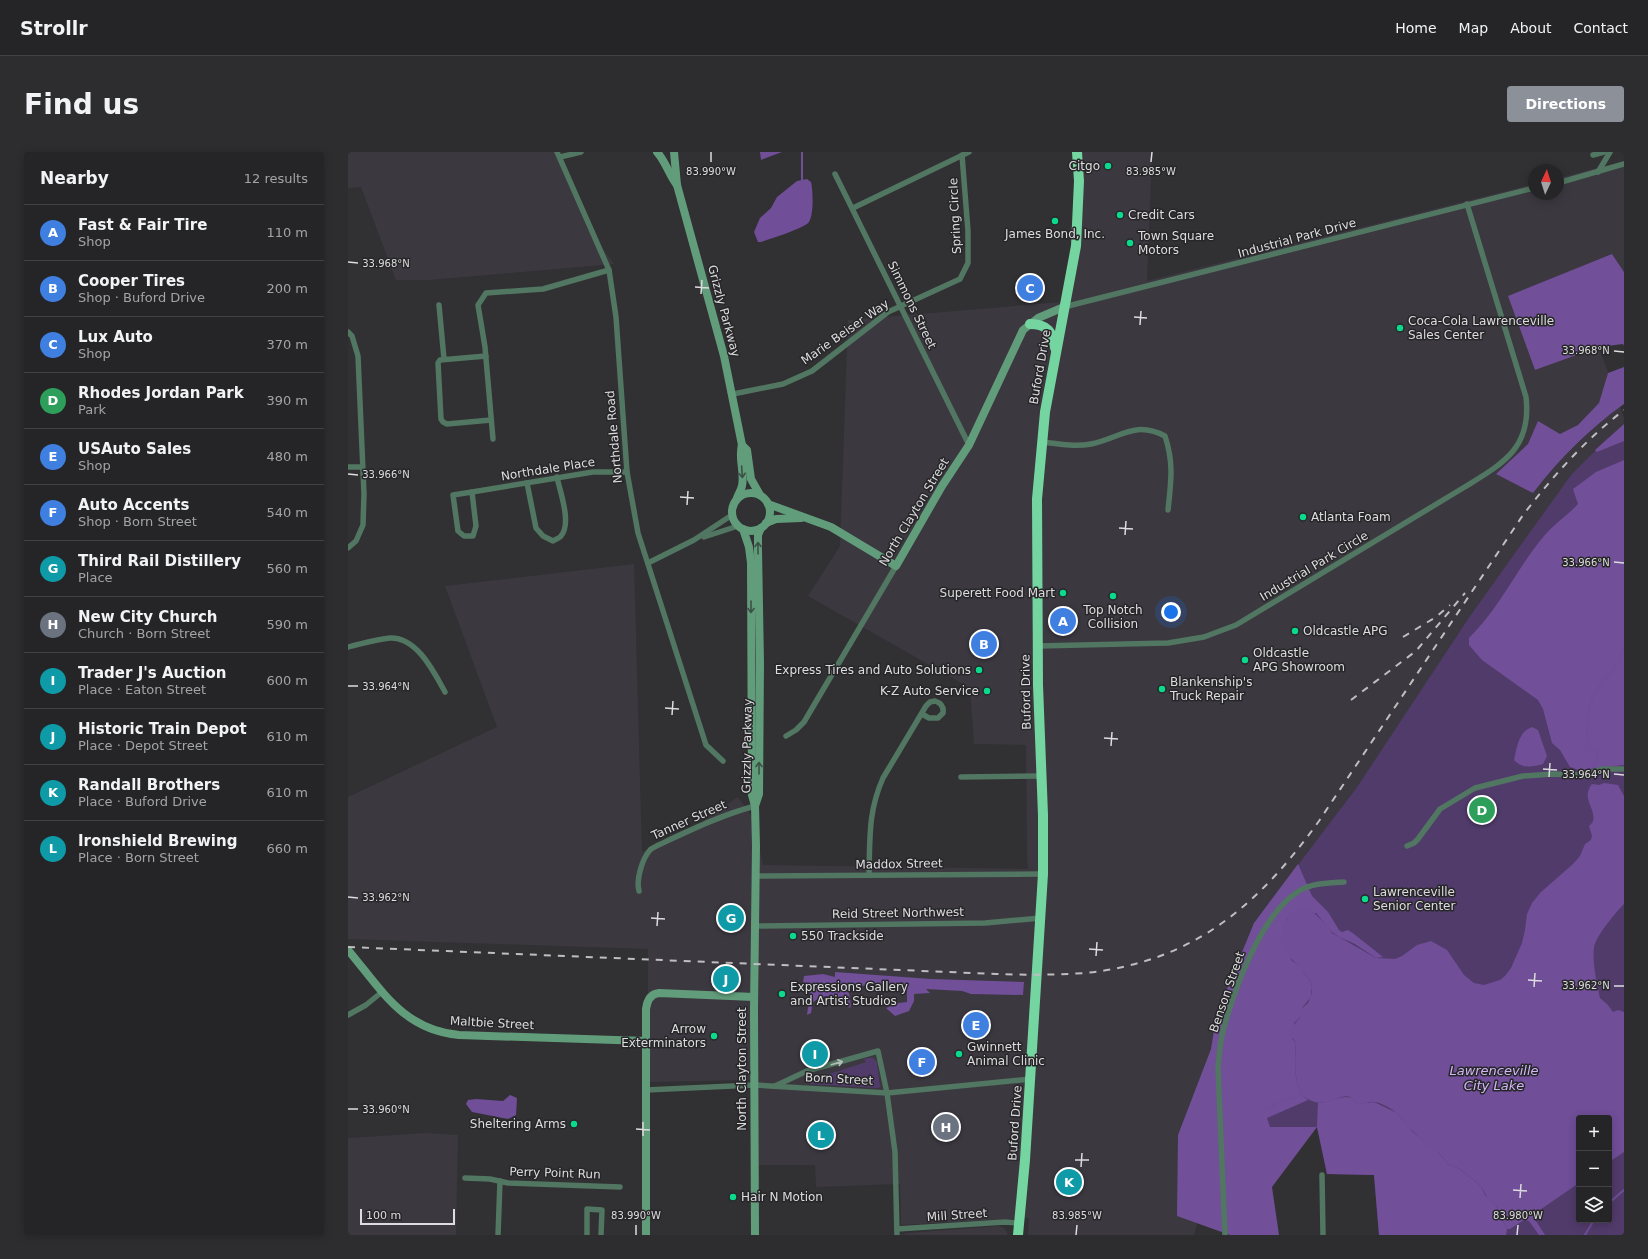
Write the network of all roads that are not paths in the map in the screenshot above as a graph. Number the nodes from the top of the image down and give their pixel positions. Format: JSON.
{"nodes":[{"id":1,"x":580,"y":152,"type":"edge"},
{"id":2,"x":657,"y":152,"type":"edge"},
{"id":3,"x":674,"y":152,"type":"edge"},
{"id":4,"x":968,"y":152,"type":"edge"},
{"id":5,"x":1076,"y":152,"type":"edge"},
{"id":6,"x":1604,"y":152,"type":"edge"},
{"id":7,"x":1610,"y":152,"type":"edge"},
{"id":8,"x":558,"y":155,"type":"edge"},
{"id":9,"x":962,"y":155,"type":"junction"},
{"id":10,"x":1593,"y":155,"type":"dead end"},
{"id":11,"x":1624,"y":164,"type":"edge"},
{"id":12,"x":1598,"y":172,"type":"junction"},
{"id":13,"x":835,"y":174,"type":"dead end"},
{"id":14,"x":1564,"y":181,"type":"edge"},
{"id":15,"x":677,"y":185,"type":"junction"},
{"id":16,"x":1528,"y":189,"type":"edge"},
{"id":17,"x":1467,"y":204,"type":"junction"},
{"id":18,"x":853,"y":208,"type":"junction"},
{"id":19,"x":609,"y":270,"type":"junction"},
{"id":20,"x":439,"y":305,"type":"dead end"},
{"id":21,"x":901,"y":307,"type":"junction"},
{"id":22,"x":1064,"y":307,"type":"junction"},
{"id":23,"x":1030,"y":324,"type":"junction"},
{"id":24,"x":348,"y":332,"type":"edge"},
{"id":25,"x":486,"y":356,"type":"junction"},
{"id":26,"x":1055,"y":358,"type":"junction"},
{"id":27,"x":444,"y":359,"type":"junction"},
{"id":28,"x":733,"y":394,"type":"junction"},
{"id":29,"x":491,"y":420,"type":"junction"},
{"id":30,"x":493,"y":439,"type":"dead end"},
{"id":31,"x":1042,"y":442,"type":"junction"},
{"id":32,"x":742,"y":445,"type":"junction"},
{"id":33,"x":969,"y":445,"type":"junction"},
{"id":34,"x":348,"y":467,"type":"edge"},
{"id":35,"x":362,"y":467,"type":"junction"},
{"id":36,"x":627,"y":472,"type":"junction"},
{"id":37,"x":557,"y":477,"type":"junction"},
{"id":38,"x":527,"y":483,"type":"junction"},
{"id":39,"x":472,"y":492,"type":"junction"},
{"id":40,"x":760,"y":495,"type":"junction"},
{"id":41,"x":737,"y":498,"type":"junction"},
{"id":42,"x":768,"y":504,"type":"junction"},
{"id":43,"x":1168,"y":510,"type":"dead end"},
{"id":44,"x":732,"y":515,"type":"junction"},
{"id":45,"x":806,"y":519,"type":"junction"},
{"id":46,"x":764,"y":525,"type":"junction"},
{"id":47,"x":740,"y":527,"type":"junction"},
{"id":48,"x":694,"y":540,"type":"junction"},
{"id":49,"x":348,"y":548,"type":"edge"},
{"id":50,"x":648,"y":563,"type":"junction"},
{"id":51,"x":896,"y":566,"type":"junction"},
{"id":52,"x":1038,"y":646,"type":"junction"},
{"id":53,"x":348,"y":648,"type":"edge"},
{"id":54,"x":445,"y":692,"type":"dead end"},
{"id":55,"x":922,"y":714,"type":"dead end"},
{"id":56,"x":786,"y":736,"type":"dead end"},
{"id":57,"x":722,"y":761,"type":"dead end"},
{"id":58,"x":1624,"y":769,"type":"edge"},
{"id":59,"x":1042,"y":776,"type":"junction"},
{"id":60,"x":961,"y":777,"type":"dead end"},
{"id":61,"x":755,"y":806,"type":"junction"},
{"id":62,"x":1407,"y":846,"type":"dead end"},
{"id":63,"x":1043,"y":874,"type":"junction"},
{"id":64,"x":869,"y":875,"type":"junction"},
{"id":65,"x":756,"y":876,"type":"junction"},
{"id":66,"x":1344,"y":882,"type":"dead end"},
{"id":67,"x":639,"y":891,"type":"dead end"},
{"id":68,"x":1040,"y":918,"type":"junction"},
{"id":69,"x":756,"y":926,"type":"junction"},
{"id":70,"x":348,"y":950,"type":"edge"},
{"id":71,"x":383,"y":991,"type":"junction"},
{"id":72,"x":754,"y":997,"type":"junction"},
{"id":73,"x":348,"y":1015,"type":"edge"},
{"id":74,"x":646,"y":1041,"type":"junction"},
{"id":75,"x":1031,"y":1079,"type":"junction"},
{"id":76,"x":754,"y":1085,"type":"junction"},
{"id":77,"x":775,"y":1086,"type":"junction"},
{"id":78,"x":646,"y":1090,"type":"junction"},
{"id":79,"x":887,"y":1093,"type":"junction"},
{"id":80,"x":1322,"y":1175,"type":"dead end"},
{"id":81,"x":465,"y":1178,"type":"dead end"},
{"id":82,"x":500,"y":1181,"type":"junction"},
{"id":83,"x":620,"y":1187,"type":"dead end"},
{"id":84,"x":1019,"y":1223,"type":"junction"},
{"id":85,"x":897,"y":1232,"type":"edge"},
{"id":86,"x":498,"y":1235,"type":"edge"},
{"id":87,"x":587,"y":1235,"type":"edge"},
{"id":88,"x":601,"y":1235,"type":"edge"},
{"id":89,"x":646,"y":1235,"type":"edge"},
{"id":90,"x":755,"y":1235,"type":"edge"},
{"id":91,"x":1018,"y":1235,"type":"edge"},
{"id":92,"x":1225,"y":1235,"type":"edge"},
{"id":93,"x":1323,"y":1235,"type":"edge"}],
"edges":[{"from":1,"to":8,"type":"street"},
{"from":2,"to":15,"type":"street","name":"Grizzly Parkway"},
{"from":3,"to":15,"type":"street","name":"Grizzly Parkway"},
{"from":4,"to":9,"type":"street"},
{"from":5,"to":22,"type":"highway","name":"Buford Drive"},
{"from":6,"to":10,"type":"street"},
{"from":7,"to":12,"type":"street"},
{"from":8,"to":19,"type":"street","name":"Northdale Road"},
{"from":9,"to":18,"type":"street"},
{"from":9,"to":21,"type":"street","name":"Spring Circle"},
{"from":11,"to":12,"type":"street"},
{"from":12,"to":14,"type":"street"},
{"from":13,"to":18,"type":"street","name":"Simmons Street"},
{"from":15,"to":28,"type":"street","name":"Grizzly Parkway"},
{"from":16,"to":17,"type":"street","name":"Industrial Park Drive"},
{"from":17,"to":22,"type":"street","name":"Industrial Park Drive"},
{"from":17,"to":52,"type":"street","name":"Industrial Park Circle"},
{"from":18,"to":21,"type":"street","name":"Simmons Street"},
{"from":19,"to":25,"type":"street"},
{"from":19,"to":36,"type":"street","name":"Northdale Road"},
{"from":20,"to":27,"type":"street"},
{"from":21,"to":28,"type":"street","name":"Marie Beiser Way"},
{"from":21,"to":33,"type":"street","name":"Simmons Street"},
{"from":22,"to":23,"type":"street","name":"North Clayton Street"},
{"from":22,"to":26,"type":"highway","name":"Buford Drive"},
{"from":23,"to":26,"type":"highway"},
{"from":23,"to":33,"type":"street","name":"North Clayton Street"},
{"from":24,"to":35,"type":"street"},
{"from":25,"to":27,"type":"street"},
{"from":25,"to":29,"type":"street"},
{"from":26,"to":31,"type":"highway","name":"Buford Drive"},
{"from":27,"to":29,"type":"street"},
{"from":28,"to":32,"type":"street","name":"Grizzly Parkway"},
{"from":29,"to":30,"type":"street"},
{"from":31,"to":43,"type":"street"},
{"from":31,"to":52,"type":"highway","name":"Buford Drive"},
{"from":32,"to":40,"type":"street","name":"Grizzly Parkway"},
{"from":32,"to":41,"type":"street","name":"Grizzly Parkway","one_way":true},
{"from":33,"to":51,"type":"street","name":"North Clayton Street"},
{"from":34,"to":35,"type":"street"},
{"from":35,"to":49,"type":"street"},
{"from":36,"to":37,"type":"street","name":"Northdale Place"},
{"from":36,"to":50,"type":"street","name":"Northdale Road"},
{"from":37,"to":38,"type":"street","name":"Northdale Place"},
{"from":37,"to":38,"type":"street"},
{"from":38,"to":39,"type":"street","name":"Northdale Place"},
{"from":39,"to":39,"type":"street","name":"Northdale Place"},
{"from":40,"to":41,"type":"street"},
{"from":40,"to":42,"type":"street"},
{"from":41,"to":44,"type":"street"},
{"from":42,"to":45,"type":"street"},
{"from":42,"to":46,"type":"street"},
{"from":44,"to":47,"type":"street"},
{"from":44,"to":48,"type":"street"},
{"from":45,"to":46,"type":"street"},
{"from":45,"to":51,"type":"street"},
{"from":46,"to":47,"type":"street"},
{"from":61,"to":46,"type":"street","name":"Grizzly Parkway","one_way":true},
{"from":47,"to":48,"type":"street"},
{"from":47,"to":61,"type":"street","name":"Grizzly Parkway","one_way":true},
{"from":48,"to":50,"type":"street"},
{"from":50,"to":57,"type":"street","name":"Northdale Road"},
{"from":51,"to":56,"type":"street","name":"North Clayton Street"},
{"from":52,"to":59,"type":"highway","name":"Buford Drive"},
{"from":53,"to":54,"type":"street"},
{"from":55,"to":64,"type":"street"},
{"from":58,"to":62,"type":"street"},
{"from":59,"to":60,"type":"street"},
{"from":59,"to":63,"type":"highway","name":"Buford Drive"},
{"from":61,"to":65,"type":"street","name":"North Clayton Street"},
{"from":61,"to":67,"type":"street","name":"Tanner Street"},
{"from":63,"to":64,"type":"street","name":"Maddox Street"},
{"from":63,"to":68,"type":"highway","name":"Buford Drive"},
{"from":64,"to":65,"type":"street","name":"Maddox Street"},
{"from":65,"to":69,"type":"street","name":"North Clayton Street"},
{"from":66,"to":92,"type":"street","name":"Benson Street"},
{"from":68,"to":69,"type":"street","name":"Reid Street Northwest"},
{"from":68,"to":75,"type":"highway","name":"Buford Drive"},
{"from":69,"to":72,"type":"street","name":"North Clayton Street"},
{"from":70,"to":71,"type":"street","name":"Maltbie Street"},
{"from":71,"to":73,"type":"street"},
{"from":71,"to":74,"type":"street","name":"Maltbie Street"},
{"from":72,"to":74,"type":"street"},
{"from":72,"to":76,"type":"street","name":"North Clayton Street"},
{"from":74,"to":78,"type":"street"},
{"from":75,"to":79,"type":"street","name":"Born Street"},
{"from":75,"to":84,"type":"highway","name":"Buford Drive"},
{"from":76,"to":77,"type":"street","name":"Born Street"},
{"from":76,"to":78,"type":"street","name":"Born Street"},
{"from":76,"to":90,"type":"street","name":"North Clayton Street"},
{"from":77,"to":79,"type":"street","name":"Born Street"},
{"from":77,"to":79,"type":"street","one_way":true},
{"from":78,"to":89,"type":"street"},
{"from":79,"to":85,"type":"street"},
{"from":80,"to":93,"type":"street"},
{"from":81,"to":82,"type":"street","name":"Perry Point Run"},
{"from":82,"to":83,"type":"street","name":"Perry Point Run"},
{"from":82,"to":86,"type":"street"},
{"from":84,"to":85,"type":"street","name":"Mill Street"},
{"from":84,"to":91,"type":"highway","name":"Buford Drive"},
{"from":87,"to":88,"type":"street"}]}
